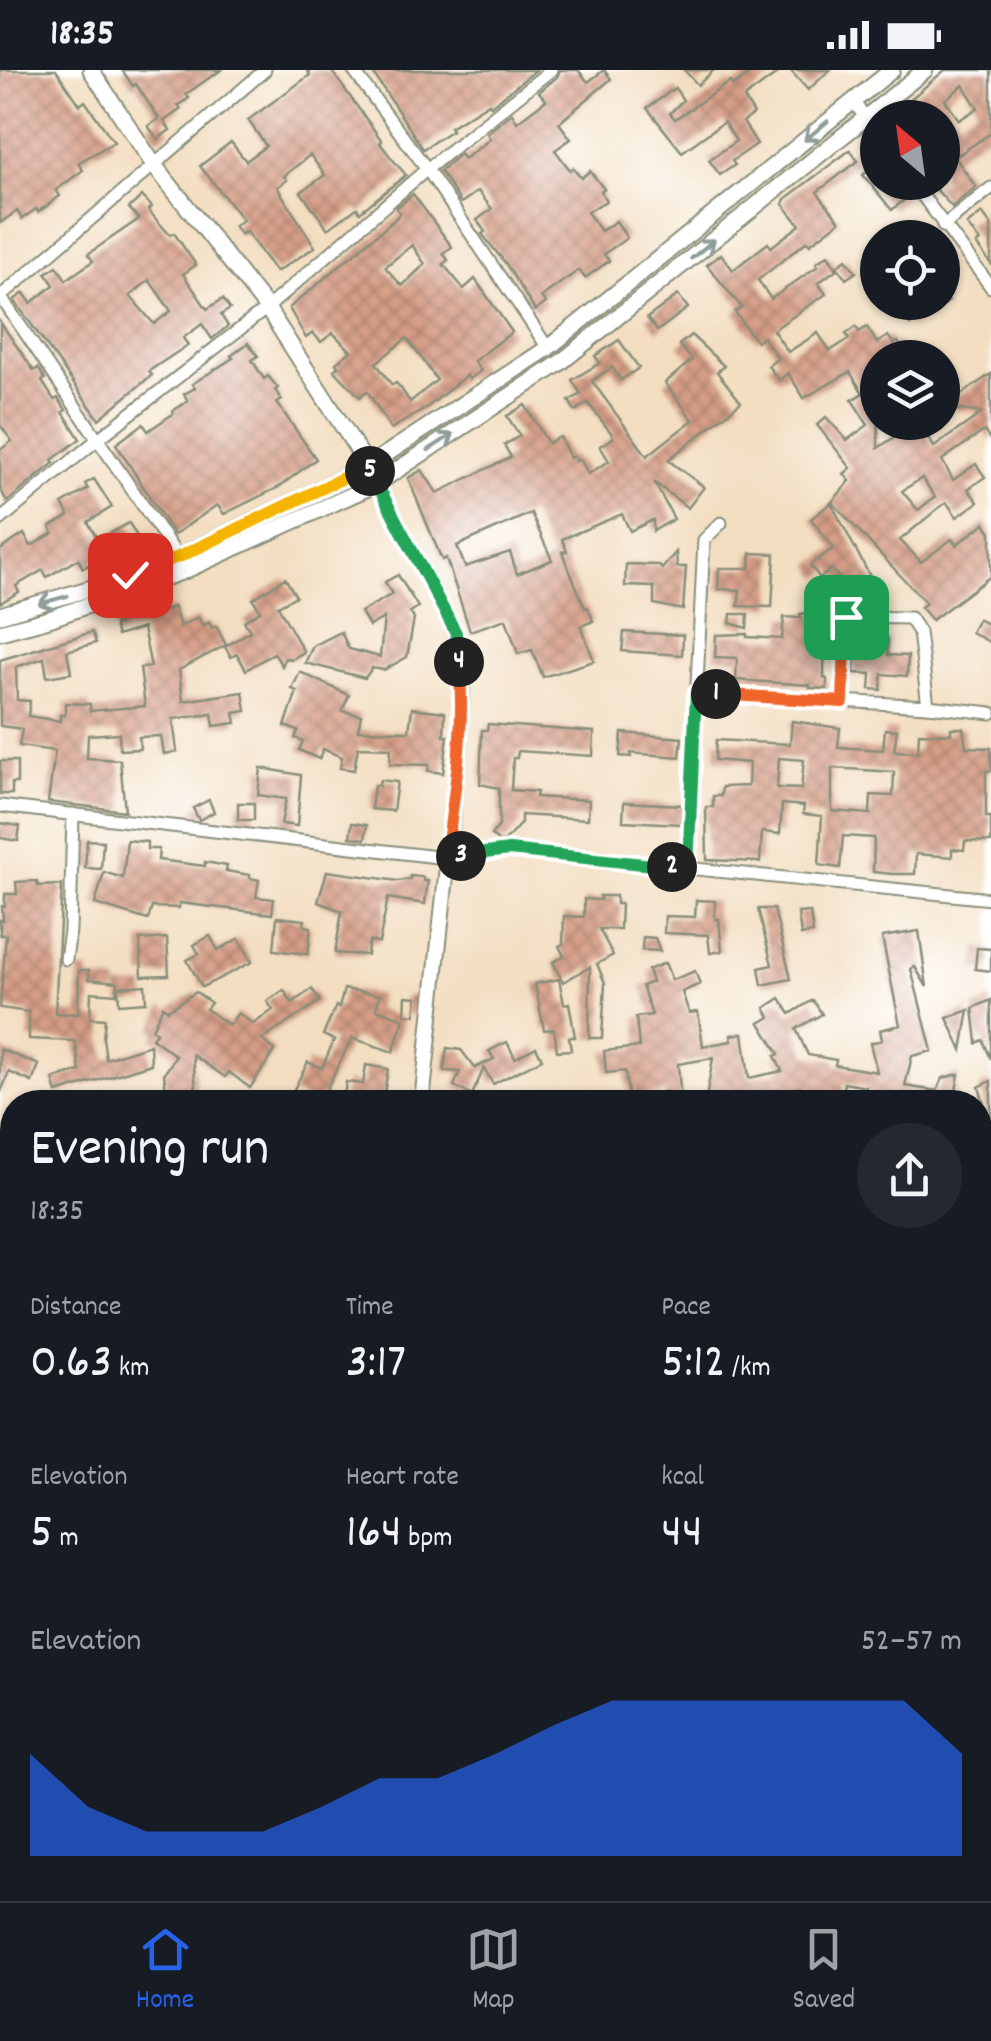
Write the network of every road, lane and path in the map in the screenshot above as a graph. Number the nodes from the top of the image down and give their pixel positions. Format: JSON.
{"nodes":[{"id":1,"x":91,"y":70,"type":"edge"},
{"id":2,"x":264,"y":70,"type":"edge"},
{"id":3,"x":352,"y":70,"type":"edge"},
{"id":4,"x":550,"y":70,"type":"edge"},
{"id":5,"x":892,"y":70,"type":"edge"},
{"id":6,"x":925,"y":70,"type":"edge"},
{"id":7,"x":886,"y":100,"type":"edge"},
{"id":8,"x":853,"y":101,"type":"junction"},
{"id":9,"x":860,"y":111,"type":"edge"},
{"id":10,"x":860,"y":120,"type":"edge"},
{"id":11,"x":154,"y":166,"type":"junction"},
{"id":12,"x":427,"y":169,"type":"junction"},
{"id":13,"x":991,"y":188,"type":"edge"},
{"id":14,"x":951,"y":220,"type":"edge"},
{"id":15,"x":960,"y":248,"type":"edge"},
{"id":16,"x":991,"y":287,"type":"edge"},
{"id":17,"x":0,"y":297,"type":"edge"},
{"id":18,"x":267,"y":308,"type":"junction"},
{"id":19,"x":548,"y":348,"type":"junction"},
{"id":20,"x":98,"y":439,"type":"junction"},
{"id":21,"x":368,"y":466,"type":"junction"},
{"id":22,"x":376,"y":484,"type":"junction"},
{"id":23,"x":0,"y":520,"type":"edge"},
{"id":24,"x":721,"y":523,"type":"dead end"},
{"id":25,"x":178,"y":557,"type":"junction"},
{"id":26,"x":0,"y":615,"type":"edge"},
{"id":27,"x":0,"y":632,"type":"edge"},
{"id":28,"x":696,"y":693,"type":"junction"},
{"id":29,"x":843,"y":702,"type":"junction"},
{"id":30,"x":928,"y":706,"type":"junction"},
{"id":31,"x":991,"y":714,"type":"edge"},
{"id":32,"x":0,"y":806,"type":"edge"},
{"id":33,"x":73,"y":814,"type":"junction"},
{"id":34,"x":446,"y":858,"type":"junction"},
{"id":35,"x":688,"y":869,"type":"junction"},
{"id":36,"x":991,"y":899,"type":"edge"},
{"id":37,"x":66,"y":960,"type":"dead end"},
{"id":38,"x":423,"y":1090,"type":"edge"}],
"edges":[{"from":1,"to":11,"type":"main road"},
{"from":2,"to":11,"type":"street"},
{"from":3,"to":12,"type":"street"},
{"from":4,"to":12,"type":"street"},
{"from":5,"to":8,"type":"main road"},
{"from":6,"to":7,"type":"main road"},
{"from":8,"to":9,"type":"street"},
{"from":8,"to":19,"type":"main road","one_way":true},
{"from":22,"to":10,"type":"main road","one_way":true},
{"from":11,"to":17,"type":"street"},
{"from":11,"to":18,"type":"main road"},
{"from":12,"to":18,"type":"street"},
{"from":12,"to":19,"type":"street"},
{"from":13,"to":14,"type":"street"},
{"from":15,"to":16,"type":"street"},
{"from":17,"to":20,"type":"street"},
{"from":18,"to":20,"type":"street"},
{"from":18,"to":21,"type":"main road"},
{"from":19,"to":21,"type":"main road"},
{"from":20,"to":23,"type":"street"},
{"from":20,"to":25,"type":"street"},
{"from":21,"to":22,"type":"street"},
{"from":21,"to":25,"type":"main road"},
{"from":22,"to":27,"type":"main road"},
{"from":22,"to":34,"type":"street"},
{"from":24,"to":28,"type":"street"},
{"from":25,"to":26,"type":"main road","one_way":true},
{"from":28,"to":29,"type":"street"},
{"from":28,"to":35,"type":"street"},
{"from":29,"to":30,"type":"street"},
{"from":29,"to":30,"type":"street"},
{"from":30,"to":31,"type":"street"},
{"from":32,"to":33,"type":"street"},
{"from":33,"to":34,"type":"street"},
{"from":33,"to":37,"type":"street"},
{"from":34,"to":35,"type":"street"},
{"from":34,"to":38,"type":"street"},
{"from":35,"to":36,"type":"street"}]}
